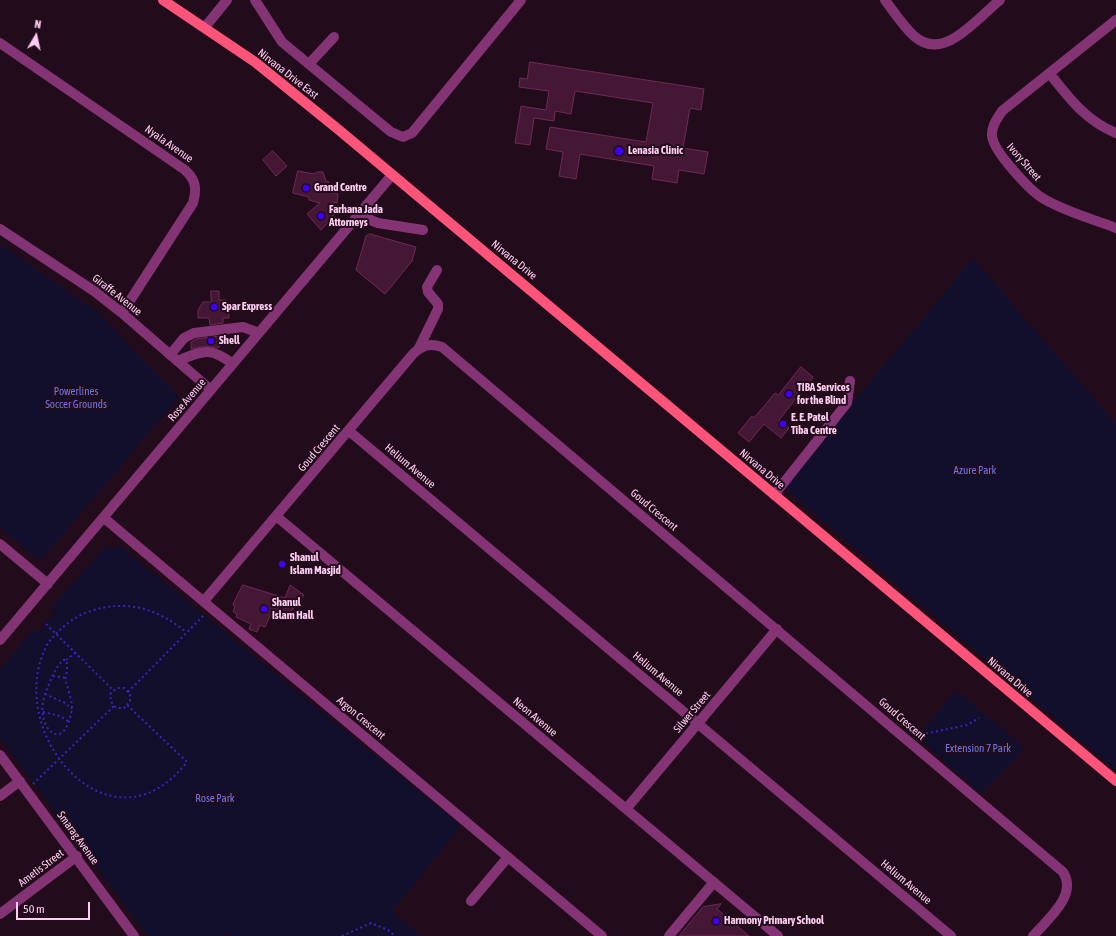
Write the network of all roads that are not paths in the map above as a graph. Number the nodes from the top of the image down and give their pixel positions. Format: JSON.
{"nodes":[{"id":1,"x":163,"y":0,"type":"edge"},
{"id":2,"x":227,"y":0,"type":"edge"},
{"id":3,"x":255,"y":0,"type":"edge"},
{"id":4,"x":521,"y":0,"type":"edge"},
{"id":5,"x":885,"y":0,"type":"edge"},
{"id":6,"x":997,"y":1,"type":"edge"},
{"id":7,"x":1116,"y":20,"type":"edge"},
{"id":8,"x":205,"y":27,"type":"junction"},
{"id":9,"x":334,"y":37,"type":"dead end"},
{"id":10,"x":0,"y":43,"type":"edge"},
{"id":11,"x":309,"y":64,"type":"junction"},
{"id":12,"x":1050,"y":74,"type":"junction"},
{"id":13,"x":1116,"y":133,"type":"edge"},
{"id":14,"x":392,"y":175,"type":"junction"},
{"id":15,"x":358,"y":215,"type":"junction"},
{"id":16,"x":1116,"y":228,"type":"edge"},
{"id":17,"x":0,"y":229,"type":"edge"},
{"id":18,"x":423,"y":230,"type":"dead end"},
{"id":19,"x":437,"y":270,"type":"dead end"},
{"id":20,"x":122,"y":313,"type":"junction"},
{"id":21,"x":259,"y":333,"type":"junction"},
{"id":22,"x":419,"y":348,"type":"junction"},
{"id":23,"x":173,"y":358,"type":"junction"},
{"id":24,"x":233,"y":364,"type":"junction"},
{"id":25,"x":850,"y":381,"type":"dead end"},
{"id":26,"x":211,"y":390,"type":"junction"},
{"id":27,"x":349,"y":431,"type":"junction"},
{"id":28,"x":774,"y":495,"type":"junction"},
{"id":29,"x":276,"y":516,"type":"junction"},
{"id":30,"x":104,"y":518,"type":"junction"},
{"id":31,"x":0,"y":544,"type":"edge"},
{"id":32,"x":48,"y":584,"type":"junction"},
{"id":33,"x":204,"y":601,"type":"junction"},
{"id":34,"x":777,"y":629,"type":"junction"},
{"id":35,"x":0,"y":640,"type":"edge"},
{"id":36,"x":698,"y":724,"type":"junction"},
{"id":37,"x":0,"y":755,"type":"edge"},
{"id":38,"x":20,"y":781,"type":"junction"},
{"id":39,"x":1116,"y":781,"type":"edge"},
{"id":40,"x":0,"y":796,"type":"edge"},
{"id":41,"x":626,"y":809,"type":"junction"},
{"id":42,"x":77,"y":856,"type":"junction"},
{"id":43,"x":508,"y":857,"type":"junction"},
{"id":44,"x":714,"y":882,"type":"junction"},
{"id":45,"x":471,"y":901,"type":"dead end"},
{"id":46,"x":0,"y":914,"type":"edge"},
{"id":47,"x":131,"y":935,"type":"edge"},
{"id":48,"x":602,"y":936,"type":"edge"},
{"id":49,"x":669,"y":936,"type":"edge"},
{"id":50,"x":778,"y":936,"type":"edge"},
{"id":51,"x":951,"y":936,"type":"edge"},
{"id":52,"x":1034,"y":936,"type":"edge"}],
"edges":[{"from":1,"to":8,"type":"main road","name":"Nirvana Drive East"},
{"from":2,"to":8,"type":"street"},
{"from":3,"to":11,"type":"street"},
{"from":4,"to":11,"type":"street"},
{"from":5,"to":6,"type":"street"},
{"from":7,"to":12,"type":"street","name":"Ivory Street"},
{"from":8,"to":14,"type":"main road","name":"Nirvana Drive East"},
{"from":9,"to":11,"type":"street"},
{"from":10,"to":20,"type":"street","name":"Nyala Avenue"},
{"from":12,"to":13,"type":"street"},
{"from":12,"to":16,"type":"street","name":"Ivory Street"},
{"from":14,"to":15,"type":"street","name":"Rose Avenue"},
{"from":14,"to":28,"type":"main road","name":"Nirvana Drive"},
{"from":15,"to":18,"type":"street"},
{"from":15,"to":21,"type":"street","name":"Rose Avenue"},
{"from":17,"to":20,"type":"street","name":"Giraffe Avenue"},
{"from":19,"to":22,"type":"street"},
{"from":20,"to":23,"type":"street","name":"Giraffe Avenue"},
{"from":21,"to":23,"type":"street"},
{"from":21,"to":24,"type":"street","name":"Rose Avenue"},
{"from":22,"to":27,"type":"street","name":"Goud Crescent"},
{"from":22,"to":34,"type":"street","name":"Goud Crescent"},
{"from":23,"to":24,"type":"street"},
{"from":23,"to":26,"type":"street","name":"Giraffe Avenue"},
{"from":24,"to":26,"type":"street","name":"Rose Avenue"},
{"from":25,"to":28,"type":"street"},
{"from":26,"to":30,"type":"street","name":"Rose Avenue"},
{"from":27,"to":29,"type":"street","name":"Goud Crescent"},
{"from":27,"to":36,"type":"street","name":"Helium Avenue"},
{"from":28,"to":39,"type":"main road","name":"Nirvana Drive"},
{"from":29,"to":33,"type":"street","name":"Goud Crescent"},
{"from":29,"to":41,"type":"street","name":"Neon Avenue"},
{"from":30,"to":32,"type":"street","name":"Rose Avenue"},
{"from":30,"to":33,"type":"street","name":"Argon Crescent"},
{"from":31,"to":32,"type":"street"},
{"from":32,"to":35,"type":"street","name":"Rose Avenue"},
{"from":33,"to":43,"type":"street","name":"Argon Crescent"},
{"from":34,"to":36,"type":"street","name":"Silwer Street"},
{"from":34,"to":52,"type":"street","name":"Goud Crescent"},
{"from":36,"to":41,"type":"street","name":"Silwer Street"},
{"from":36,"to":51,"type":"street","name":"Helium Avenue"},
{"from":37,"to":38,"type":"street","name":"Smarag Avenue"},
{"from":38,"to":40,"type":"street"},
{"from":38,"to":42,"type":"street","name":"Smarag Avenue"},
{"from":41,"to":44,"type":"street","name":"Neon Avenue"},
{"from":42,"to":46,"type":"street","name":"Ametis Street"},
{"from":42,"to":47,"type":"street","name":"Smarag Avenue"},
{"from":43,"to":45,"type":"street"},
{"from":43,"to":48,"type":"street","name":"Argon Crescent"},
{"from":44,"to":49,"type":"street"},
{"from":44,"to":50,"type":"street","name":"Neon Avenue"}]}
